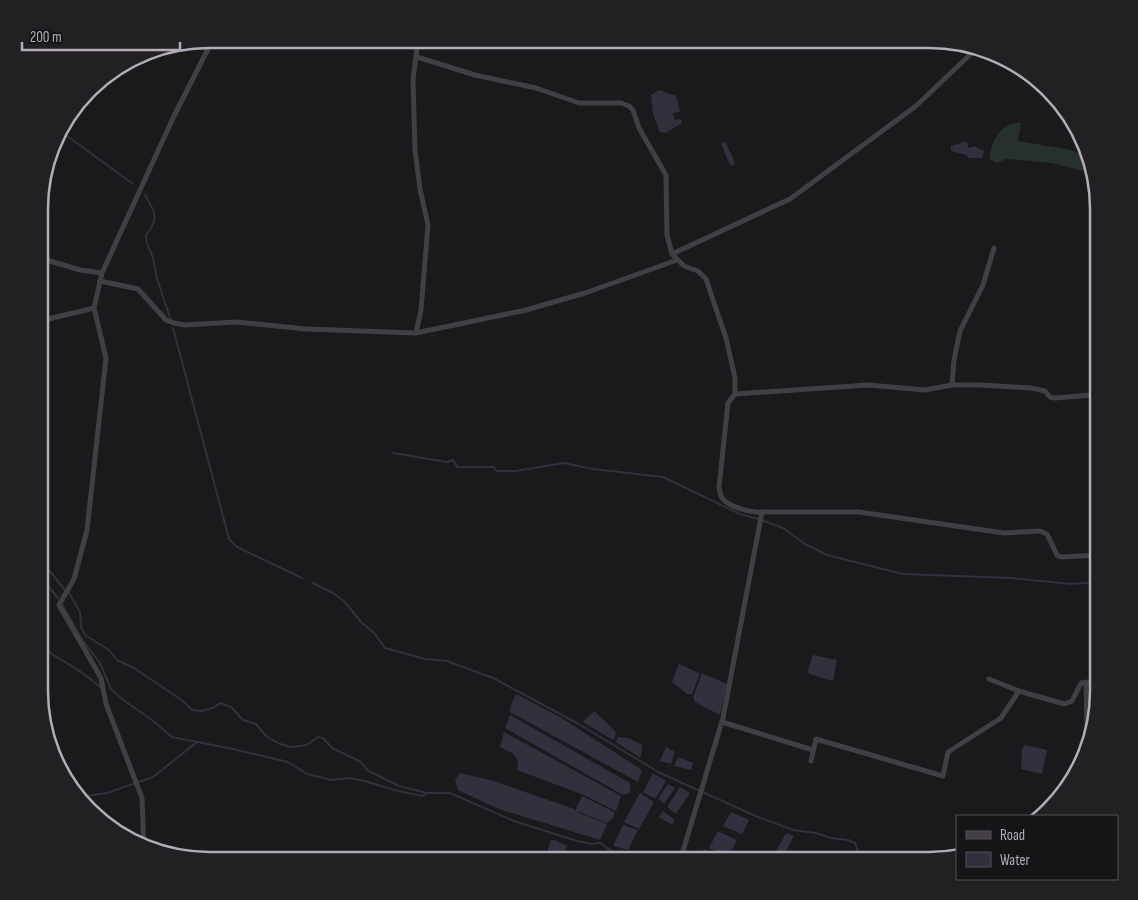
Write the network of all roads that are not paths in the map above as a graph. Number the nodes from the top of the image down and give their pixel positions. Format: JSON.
{"nodes":[{"id":1,"x":208,"y":48,"type":"edge"},
{"id":2,"x":417,"y":48,"type":"edge"},
{"id":3,"x":972,"y":53,"type":"edge"},
{"id":4,"x":416,"y":56,"type":"junction"},
{"id":5,"x":994,"y":248,"type":"dead end"},
{"id":6,"x":672,"y":254,"type":"junction"},
{"id":7,"x":48,"y":260,"type":"edge"},
{"id":8,"x":677,"y":260,"type":"junction"},
{"id":9,"x":102,"y":274,"type":"junction"},
{"id":10,"x":100,"y":281,"type":"junction"},
{"id":11,"x":94,"y":308,"type":"junction"},
{"id":12,"x":48,"y":319,"type":"edge"},
{"id":13,"x":416,"y":333,"type":"junction"},
{"id":14,"x":952,"y":385,"type":"junction"},
{"id":15,"x":735,"y":394,"type":"junction"},
{"id":16,"x":1090,"y":395,"type":"edge"},
{"id":17,"x":762,"y":512,"type":"junction"},
{"id":18,"x":1090,"y":555,"type":"edge"},
{"id":19,"x":989,"y":679,"type":"dead end"},
{"id":20,"x":1086,"y":682,"type":"junction"},
{"id":21,"x":1090,"y":682,"type":"edge"},
{"id":22,"x":1020,"y":690,"type":"junction"},
{"id":23,"x":722,"y":722,"type":"junction"},
{"id":24,"x":1087,"y":724,"type":"edge"},
{"id":25,"x":813,"y":750,"type":"junction"},
{"id":26,"x":811,"y":761,"type":"dead end"},
{"id":27,"x":144,"y":838,"type":"edge"},
{"id":28,"x":683,"y":852,"type":"edge"}],
"edges":[{"from":1,"to":9,"type":"street"},
{"from":2,"to":4,"type":"street"},
{"from":3,"to":6,"type":"street"},
{"from":4,"to":6,"type":"street"},
{"from":4,"to":13,"type":"street"},
{"from":5,"to":14,"type":"street"},
{"from":6,"to":8,"type":"street"},
{"from":7,"to":9,"type":"street"},
{"from":8,"to":13,"type":"street"},
{"from":8,"to":15,"type":"street"},
{"from":9,"to":10,"type":"street"},
{"from":10,"to":11,"type":"street"},
{"from":10,"to":13,"type":"street"},
{"from":11,"to":12,"type":"street"},
{"from":11,"to":27,"type":"street"},
{"from":14,"to":15,"type":"street"},
{"from":14,"to":16,"type":"street"},
{"from":15,"to":17,"type":"street"},
{"from":17,"to":18,"type":"street"},
{"from":17,"to":23,"type":"street"},
{"from":19,"to":22,"type":"street"},
{"from":20,"to":21,"type":"street"},
{"from":20,"to":22,"type":"street"},
{"from":20,"to":24,"type":"street"},
{"from":22,"to":25,"type":"street"},
{"from":23,"to":25,"type":"street"},
{"from":23,"to":28,"type":"street"},
{"from":25,"to":26,"type":"street"}]}
